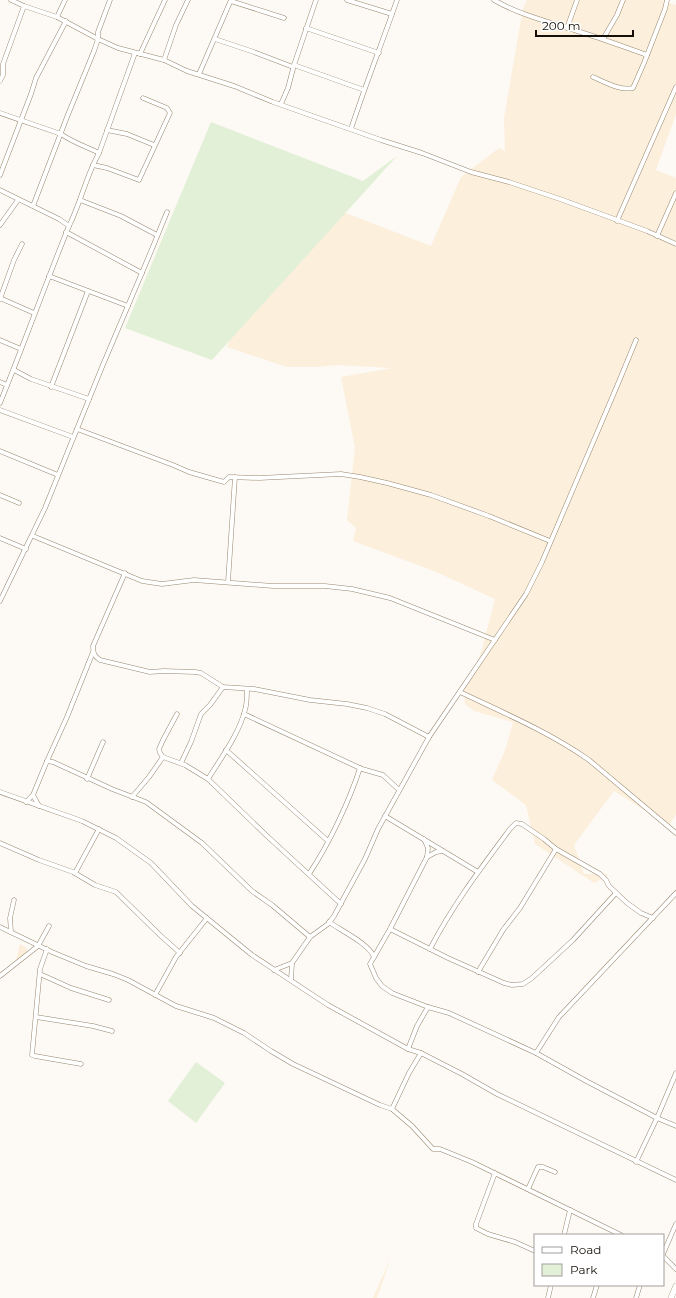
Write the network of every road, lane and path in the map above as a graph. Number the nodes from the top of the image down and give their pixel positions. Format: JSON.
{"nodes":[{"id":1,"x":12,"y":0,"type":"edge"},
{"id":2,"x":65,"y":0,"type":"edge"},
{"id":3,"x":110,"y":0,"type":"edge"},
{"id":4,"x":166,"y":0,"type":"edge"},
{"id":5,"x":188,"y":0,"type":"edge"},
{"id":6,"x":231,"y":0,"type":"edge"},
{"id":7,"x":316,"y":0,"type":"edge"},
{"id":8,"x":347,"y":0,"type":"edge"},
{"id":9,"x":397,"y":0,"type":"edge"},
{"id":10,"x":494,"y":0,"type":"edge"},
{"id":11,"x":577,"y":0,"type":"edge"},
{"id":12,"x":623,"y":0,"type":"edge"},
{"id":13,"x":667,"y":0,"type":"edge"},
{"id":14,"x":22,"y":4,"type":"edge"},
{"id":15,"x":392,"y":14,"type":"junction"},
{"id":16,"x":57,"y":17,"type":"junction"},
{"id":17,"x":284,"y":18,"type":"dead end"},
{"id":18,"x":66,"y":21,"type":"junction"},
{"id":19,"x":306,"y":28,"type":"junction"},
{"id":20,"x":567,"y":28,"type":"junction"},
{"id":21,"x":98,"y":39,"type":"junction"},
{"id":22,"x":216,"y":39,"type":"junction"},
{"id":23,"x":603,"y":39,"type":"junction"},
{"id":24,"x":379,"y":52,"type":"junction"},
{"id":25,"x":135,"y":53,"type":"junction"},
{"id":26,"x":140,"y":54,"type":"junction"},
{"id":27,"x":647,"y":55,"type":"junction"},
{"id":28,"x":164,"y":60,"type":"junction"},
{"id":29,"x":294,"y":66,"type":"junction"},
{"id":30,"x":199,"y":74,"type":"junction"},
{"id":31,"x":593,"y":77,"type":"dead end"},
{"id":32,"x":0,"y":81,"type":"edge"},
{"id":33,"x":676,"y":87,"type":"edge"},
{"id":34,"x":364,"y":90,"type":"junction"},
{"id":35,"x":143,"y":98,"type":"dead end"},
{"id":36,"x":281,"y":104,"type":"junction"},
{"id":37,"x":0,"y":113,"type":"edge"},
{"id":38,"x":21,"y":120,"type":"junction"},
{"id":39,"x":351,"y":129,"type":"junction"},
{"id":40,"x":107,"y":130,"type":"junction"},
{"id":41,"x":61,"y":134,"type":"junction"},
{"id":42,"x":154,"y":146,"type":"junction"},
{"id":43,"x":99,"y":153,"type":"junction"},
{"id":44,"x":92,"y":165,"type":"junction"},
{"id":45,"x":0,"y":175,"type":"edge"},
{"id":46,"x":0,"y":190,"type":"edge"},
{"id":47,"x":676,"y":193,"type":"edge"},
{"id":48,"x":18,"y":200,"type":"junction"},
{"id":49,"x":80,"y":200,"type":"junction"},
{"id":50,"x":33,"y":206,"type":"junction"},
{"id":51,"x":166,"y":212,"type":"dead end"},
{"id":52,"x":617,"y":221,"type":"junction"},
{"id":53,"x":0,"y":225,"type":"edge"},
{"id":54,"x":69,"y":226,"type":"junction"},
{"id":55,"x":66,"y":232,"type":"junction"},
{"id":56,"x":158,"y":235,"type":"junction"},
{"id":57,"x":657,"y":236,"type":"junction"},
{"id":58,"x":22,"y":244,"type":"dead end"},
{"id":59,"x":676,"y":244,"type":"edge"},
{"id":60,"x":142,"y":273,"type":"junction"},
{"id":61,"x":49,"y":276,"type":"junction"},
{"id":62,"x":88,"y":290,"type":"junction"},
{"id":63,"x":0,"y":299,"type":"edge"},
{"id":64,"x":128,"y":306,"type":"junction"},
{"id":65,"x":34,"y":313,"type":"junction"},
{"id":66,"x":0,"y":340,"type":"edge"},
{"id":67,"x":636,"y":340,"type":"dead end"},
{"id":68,"x":21,"y":349,"type":"junction"},
{"id":69,"x":14,"y":370,"type":"junction"},
{"id":70,"x":0,"y":382,"type":"edge"},
{"id":71,"x":8,"y":385,"type":"junction"},
{"id":72,"x":51,"y":387,"type":"junction"},
{"id":73,"x":89,"y":400,"type":"junction"},
{"id":74,"x":0,"y":403,"type":"edge"},
{"id":75,"x":0,"y":410,"type":"edge"},
{"id":76,"x":77,"y":429,"type":"junction"},
{"id":77,"x":73,"y":437,"type":"junction"},
{"id":78,"x":0,"y":451,"type":"edge"},
{"id":79,"x":58,"y":475,"type":"junction"},
{"id":80,"x":235,"y":477,"type":"junction"},
{"id":81,"x":0,"y":495,"type":"edge"},
{"id":82,"x":19,"y":502,"type":"dead end"},
{"id":83,"x":32,"y":536,"type":"junction"},
{"id":84,"x":0,"y":538,"type":"edge"},
{"id":85,"x":550,"y":541,"type":"junction"},
{"id":86,"x":26,"y":549,"type":"junction"},
{"id":87,"x":125,"y":573,"type":"junction"},
{"id":88,"x":228,"y":582,"type":"junction"},
{"id":89,"x":0,"y":602,"type":"edge"},
{"id":90,"x":495,"y":640,"type":"junction"},
{"id":91,"x":93,"y":652,"type":"junction"},
{"id":92,"x":223,"y":687,"type":"junction"},
{"id":93,"x":247,"y":689,"type":"junction"},
{"id":94,"x":460,"y":692,"type":"junction"},
{"id":95,"x":177,"y":714,"type":"dead end"},
{"id":96,"x":244,"y":714,"type":"junction"},
{"id":97,"x":429,"y":737,"type":"junction"},
{"id":98,"x":103,"y":742,"type":"dead end"},
{"id":99,"x":226,"y":750,"type":"junction"},
{"id":100,"x":163,"y":757,"type":"junction"},
{"id":101,"x":47,"y":761,"type":"junction"},
{"id":102,"x":181,"y":763,"type":"junction"},
{"id":103,"x":360,"y":768,"type":"junction"},
{"id":104,"x":87,"y":779,"type":"junction"},
{"id":105,"x":208,"y":779,"type":"junction"},
{"id":106,"x":399,"y":790,"type":"junction"},
{"id":107,"x":0,"y":792,"type":"edge"},
{"id":108,"x":33,"y":795,"type":"junction"},
{"id":109,"x":132,"y":797,"type":"junction"},
{"id":110,"x":26,"y":802,"type":"junction"},
{"id":111,"x":39,"y":806,"type":"junction"},
{"id":112,"x":385,"y":816,"type":"junction"},
{"id":113,"x":99,"y":829,"type":"junction"},
{"id":114,"x":676,"y":833,"type":"edge"},
{"id":115,"x":424,"y":839,"type":"junction"},
{"id":116,"x":328,"y":841,"type":"junction"},
{"id":117,"x":0,"y":843,"type":"edge"},
{"id":118,"x":556,"y":849,"type":"junction"},
{"id":119,"x":443,"y":850,"type":"junction"},
{"id":120,"x":427,"y":857,"type":"junction"},
{"id":121,"x":478,"y":872,"type":"junction"},
{"id":122,"x":75,"y":873,"type":"junction"},
{"id":123,"x":309,"y":874,"type":"junction"},
{"id":124,"x":616,"y":893,"type":"junction"},
{"id":125,"x":676,"y":893,"type":"edge"},
{"id":126,"x":14,"y":900,"type":"dead end"},
{"id":127,"x":342,"y":904,"type":"junction"},
{"id":128,"x":207,"y":918,"type":"junction"},
{"id":129,"x":653,"y":918,"type":"junction"},
{"id":130,"x":329,"y":922,"type":"junction"},
{"id":131,"x":49,"y":926,"type":"dead end"},
{"id":132,"x":0,"y":927,"type":"edge"},
{"id":133,"x":390,"y":929,"type":"junction"},
{"id":134,"x":11,"y":932,"type":"junction"},
{"id":135,"x":310,"y":937,"type":"junction"},
{"id":136,"x":38,"y":946,"type":"junction"},
{"id":137,"x":46,"y":950,"type":"junction"},
{"id":138,"x":430,"y":950,"type":"junction"},
{"id":139,"x":180,"y":953,"type":"junction"},
{"id":140,"x":374,"y":957,"type":"junction"},
{"id":141,"x":292,"y":963,"type":"junction"},
{"id":142,"x":274,"y":970,"type":"junction"},
{"id":143,"x":478,"y":972,"type":"junction"},
{"id":144,"x":40,"y":974,"type":"junction"},
{"id":145,"x":0,"y":976,"type":"edge"},
{"id":146,"x":291,"y":980,"type":"junction"},
{"id":147,"x":155,"y":995,"type":"junction"},
{"id":148,"x":109,"y":1000,"type":"dead end"},
{"id":149,"x":428,"y":1007,"type":"junction"},
{"id":150,"x":36,"y":1017,"type":"junction"},
{"id":151,"x":112,"y":1031,"type":"dead end"},
{"id":152,"x":408,"y":1049,"type":"junction"},
{"id":153,"x":420,"y":1053,"type":"junction"},
{"id":154,"x":536,"y":1053,"type":"junction"},
{"id":155,"x":81,"y":1064,"type":"dead end"},
{"id":156,"x":676,"y":1073,"type":"edge"},
{"id":157,"x":392,"y":1109,"type":"junction"},
{"id":158,"x":657,"y":1118,"type":"junction"},
{"id":159,"x":676,"y":1126,"type":"edge"},
{"id":160,"x":636,"y":1162,"type":"junction"},
{"id":161,"x":556,"y":1172,"type":"dead end"},
{"id":162,"x":495,"y":1173,"type":"junction"},
{"id":163,"x":676,"y":1180,"type":"edge"},
{"id":164,"x":528,"y":1189,"type":"junction"},
{"id":165,"x":570,"y":1210,"type":"junction"},
{"id":166,"x":676,"y":1224,"type":"edge"},
{"id":167,"x":564,"y":1234,"type":"edge"},
{"id":168,"x":619,"y":1234,"type":"edge"},
{"id":169,"x":534,"y":1251,"type":"edge"},
{"id":170,"x":664,"y":1253,"type":"edge"},
{"id":171,"x":664,"y":1256,"type":"edge"},
{"id":172,"x":676,"y":1269,"type":"edge"},
{"id":173,"x":551,"y":1286,"type":"edge"},
{"id":174,"x":597,"y":1286,"type":"edge"},
{"id":175,"x":640,"y":1286,"type":"edge"},
{"id":176,"x":676,"y":1286,"type":"edge"},
{"id":177,"x":548,"y":1298,"type":"edge"},
{"id":178,"x":593,"y":1298,"type":"edge"},
{"id":179,"x":636,"y":1298,"type":"edge"},
{"id":180,"x":672,"y":1298,"type":"edge"}],
"edges":[{"from":1,"to":14,"type":"street"},
{"from":2,"to":16,"type":"street"},
{"from":3,"to":21,"type":"street"},
{"from":4,"to":26,"type":"street"},
{"from":5,"to":28,"type":"street"},
{"from":6,"to":17,"type":"street"},
{"from":6,"to":22,"type":"street"},
{"from":7,"to":19,"type":"street"},
{"from":8,"to":15,"type":"street"},
{"from":9,"to":15,"type":"street"},
{"from":10,"to":20,"type":"street"},
{"from":11,"to":20,"type":"street"},
{"from":12,"to":23,"type":"street"},
{"from":13,"to":27,"type":"street"},
{"from":14,"to":16,"type":"street"},
{"from":14,"to":32,"type":"street"},
{"from":15,"to":24,"type":"street"},
{"from":16,"to":18,"type":"street"},
{"from":18,"to":21,"type":"street"},
{"from":18,"to":38,"type":"street"},
{"from":19,"to":24,"type":"street"},
{"from":19,"to":29,"type":"street"},
{"from":20,"to":23,"type":"street"},
{"from":21,"to":25,"type":"street"},
{"from":21,"to":41,"type":"street"},
{"from":22,"to":29,"type":"street"},
{"from":22,"to":30,"type":"street"},
{"from":23,"to":27,"type":"street"},
{"from":24,"to":34,"type":"street"},
{"from":25,"to":26,"type":"street"},
{"from":25,"to":40,"type":"street"},
{"from":26,"to":28,"type":"street"},
{"from":27,"to":31,"type":"street"},
{"from":28,"to":30,"type":"street"},
{"from":29,"to":34,"type":"street"},
{"from":29,"to":36,"type":"street"},
{"from":30,"to":36,"type":"street"},
{"from":33,"to":52,"type":"street"},
{"from":34,"to":39,"type":"street"},
{"from":35,"to":42,"type":"street"},
{"from":36,"to":39,"type":"street"},
{"from":37,"to":38,"type":"street"},
{"from":38,"to":41,"type":"street"},
{"from":38,"to":45,"type":"street"},
{"from":39,"to":52,"type":"street"},
{"from":40,"to":42,"type":"street"},
{"from":40,"to":43,"type":"street"},
{"from":41,"to":43,"type":"street"},
{"from":41,"to":50,"type":"street"},
{"from":42,"to":44,"type":"street"},
{"from":43,"to":44,"type":"street"},
{"from":44,"to":49,"type":"street"},
{"from":46,"to":48,"type":"street"},
{"from":47,"to":57,"type":"street"},
{"from":48,"to":50,"type":"street"},
{"from":48,"to":53,"type":"street"},
{"from":49,"to":54,"type":"street"},
{"from":49,"to":56,"type":"street"},
{"from":50,"to":54,"type":"street"},
{"from":51,"to":56,"type":"street"},
{"from":52,"to":57,"type":"street"},
{"from":54,"to":55,"type":"street"},
{"from":55,"to":60,"type":"street"},
{"from":55,"to":61,"type":"street"},
{"from":56,"to":60,"type":"street"},
{"from":57,"to":59,"type":"street"},
{"from":58,"to":63,"type":"street"},
{"from":60,"to":64,"type":"street"},
{"from":61,"to":62,"type":"street"},
{"from":61,"to":65,"type":"street"},
{"from":62,"to":64,"type":"street"},
{"from":62,"to":72,"type":"street"},
{"from":63,"to":65,"type":"street"},
{"from":64,"to":73,"type":"street"},
{"from":65,"to":68,"type":"street"},
{"from":66,"to":68,"type":"street"},
{"from":67,"to":85,"type":"street"},
{"from":68,"to":69,"type":"street"},
{"from":69,"to":71,"type":"street"},
{"from":69,"to":72,"type":"street"},
{"from":70,"to":71,"type":"street"},
{"from":71,"to":74,"type":"street"},
{"from":72,"to":73,"type":"street"},
{"from":73,"to":76,"type":"street"},
{"from":75,"to":77,"type":"street"},
{"from":76,"to":77,"type":"street"},
{"from":76,"to":80,"type":"street"},
{"from":77,"to":79,"type":"street"},
{"from":78,"to":79,"type":"street"},
{"from":79,"to":83,"type":"street"},
{"from":80,"to":85,"type":"street"},
{"from":80,"to":88,"type":"street"},
{"from":81,"to":82,"type":"street"},
{"from":83,"to":86,"type":"street"},
{"from":83,"to":87,"type":"street"},
{"from":84,"to":86,"type":"street"},
{"from":85,"to":90,"type":"street"},
{"from":86,"to":89,"type":"street"},
{"from":87,"to":88,"type":"street"},
{"from":87,"to":91,"type":"street"},
{"from":88,"to":90,"type":"street"},
{"from":90,"to":94,"type":"street"},
{"from":91,"to":92,"type":"street"},
{"from":91,"to":101,"type":"street"},
{"from":92,"to":93,"type":"street"},
{"from":92,"to":102,"type":"street"},
{"from":93,"to":96,"type":"street"},
{"from":93,"to":97,"type":"street"},
{"from":94,"to":97,"type":"street"},
{"from":94,"to":114,"type":"street"},
{"from":95,"to":100,"type":"street"},
{"from":96,"to":99,"type":"street"},
{"from":96,"to":103,"type":"street"},
{"from":97,"to":106,"type":"street"},
{"from":98,"to":104,"type":"street"},
{"from":99,"to":105,"type":"street"},
{"from":99,"to":116,"type":"street"},
{"from":100,"to":102,"type":"street"},
{"from":100,"to":109,"type":"street"},
{"from":101,"to":104,"type":"street"},
{"from":101,"to":108,"type":"street"},
{"from":102,"to":105,"type":"street"},
{"from":103,"to":106,"type":"street"},
{"from":103,"to":116,"type":"street"},
{"from":104,"to":109,"type":"street"},
{"from":105,"to":123,"type":"street"},
{"from":106,"to":112,"type":"street"},
{"from":107,"to":110,"type":"street"},
{"from":108,"to":110,"type":"street"},
{"from":108,"to":111,"type":"street"},
{"from":109,"to":135,"type":"street"},
{"from":110,"to":111,"type":"street"},
{"from":111,"to":113,"type":"street"},
{"from":112,"to":115,"type":"street"},
{"from":112,"to":127,"type":"street"},
{"from":113,"to":122,"type":"street"},
{"from":113,"to":128,"type":"street"},
{"from":115,"to":119,"type":"street"},
{"from":115,"to":120,"type":"street"},
{"from":116,"to":123,"type":"street"},
{"from":117,"to":122,"type":"street"},
{"from":118,"to":121,"type":"street"},
{"from":118,"to":124,"type":"street"},
{"from":118,"to":143,"type":"street"},
{"from":119,"to":120,"type":"street"},
{"from":119,"to":121,"type":"street"},
{"from":120,"to":133,"type":"street"},
{"from":121,"to":138,"type":"street"},
{"from":122,"to":139,"type":"street"},
{"from":123,"to":127,"type":"street"},
{"from":124,"to":129,"type":"street"},
{"from":124,"to":143,"type":"street"},
{"from":125,"to":129,"type":"street"},
{"from":126,"to":134,"type":"street"},
{"from":127,"to":130,"type":"street"},
{"from":128,"to":139,"type":"street"},
{"from":128,"to":142,"type":"street"},
{"from":129,"to":154,"type":"street"},
{"from":130,"to":135,"type":"street"},
{"from":130,"to":140,"type":"street"},
{"from":131,"to":136,"type":"street"},
{"from":132,"to":134,"type":"street"},
{"from":133,"to":138,"type":"street"},
{"from":133,"to":140,"type":"street"},
{"from":134,"to":136,"type":"street"},
{"from":135,"to":141,"type":"street"},
{"from":136,"to":137,"type":"street"},
{"from":136,"to":145,"type":"street"},
{"from":137,"to":144,"type":"street"},
{"from":137,"to":147,"type":"street"},
{"from":138,"to":143,"type":"street"},
{"from":139,"to":147,"type":"street"},
{"from":140,"to":149,"type":"street"},
{"from":141,"to":142,"type":"street"},
{"from":141,"to":146,"type":"street"},
{"from":142,"to":146,"type":"street"},
{"from":144,"to":148,"type":"street"},
{"from":144,"to":150,"type":"street"},
{"from":146,"to":152,"type":"street"},
{"from":147,"to":157,"type":"street"},
{"from":149,"to":152,"type":"street"},
{"from":149,"to":154,"type":"street"},
{"from":150,"to":151,"type":"street"},
{"from":150,"to":155,"type":"street"},
{"from":152,"to":153,"type":"street"},
{"from":153,"to":157,"type":"street"},
{"from":153,"to":160,"type":"street"},
{"from":154,"to":158,"type":"street"},
{"from":156,"to":158,"type":"street"},
{"from":157,"to":162,"type":"street"},
{"from":158,"to":159,"type":"street"},
{"from":158,"to":160,"type":"street"},
{"from":160,"to":163,"type":"street"},
{"from":161,"to":164,"type":"street"},
{"from":162,"to":164,"type":"street"},
{"from":162,"to":169,"type":"street"},
{"from":164,"to":165,"type":"street"},
{"from":165,"to":167,"type":"street"},
{"from":165,"to":168,"type":"street"},
{"from":166,"to":170,"type":"street"},
{"from":171,"to":172,"type":"street"},
{"from":173,"to":177,"type":"street"},
{"from":174,"to":178,"type":"street"},
{"from":175,"to":179,"type":"street"},
{"from":176,"to":180,"type":"street"}]}
